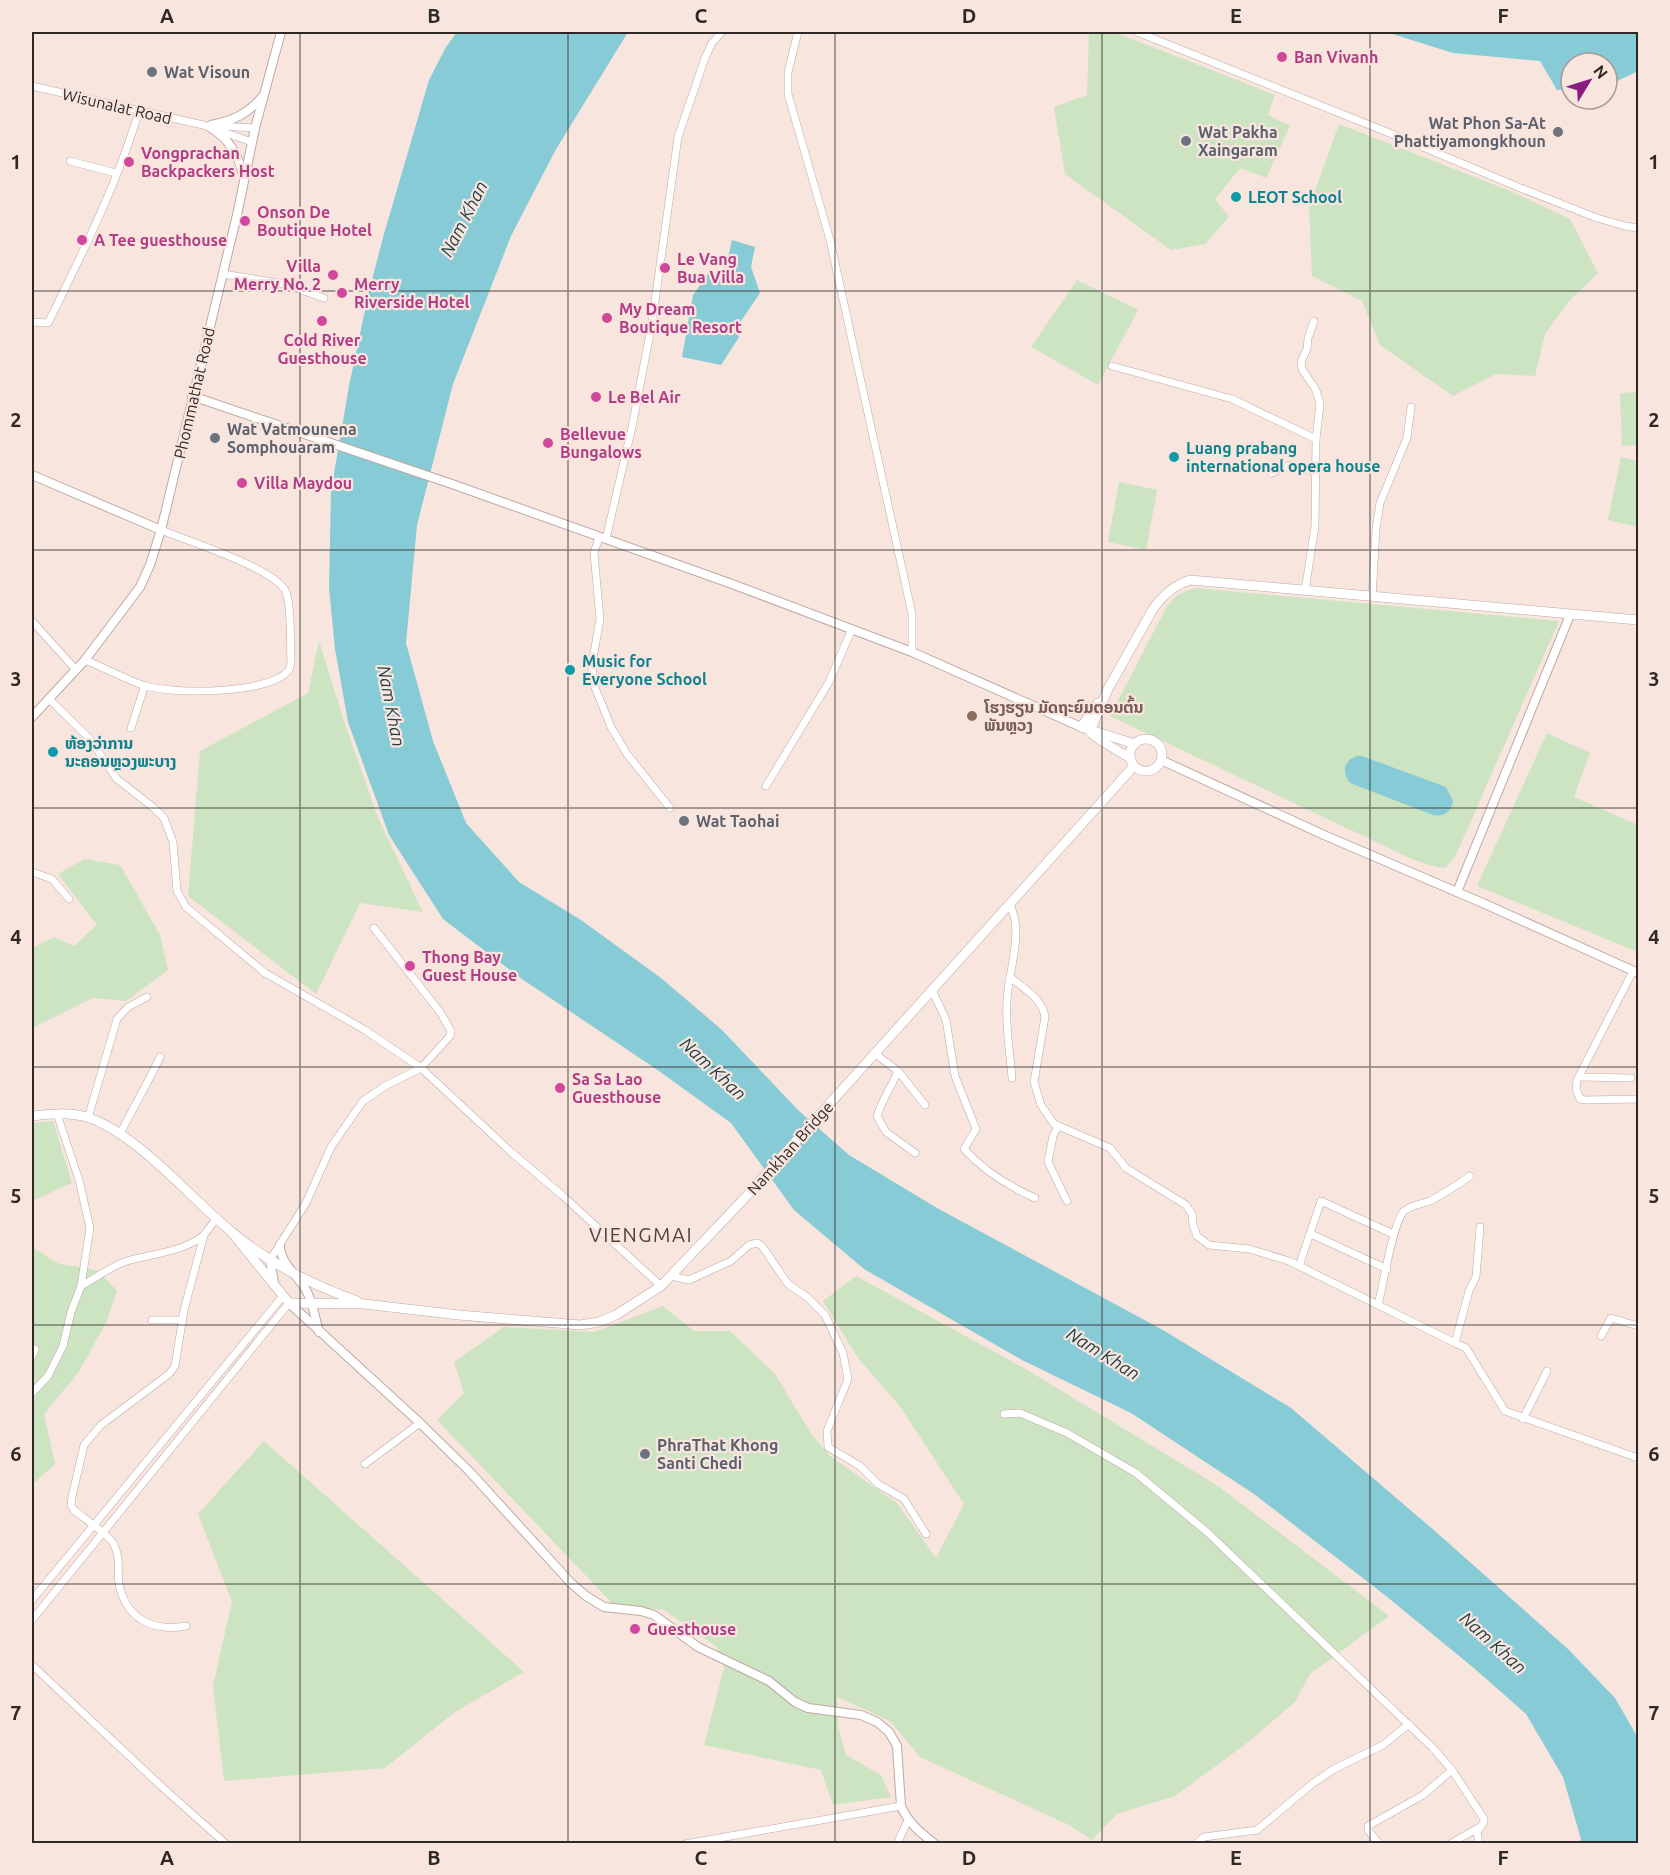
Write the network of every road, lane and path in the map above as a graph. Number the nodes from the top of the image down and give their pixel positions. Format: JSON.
{"nodes":[{"id":1,"x":281,"y":32,"type":"edge"},
{"id":2,"x":722,"y":32,"type":"edge"},
{"id":3,"x":798,"y":32,"type":"edge"},
{"id":4,"x":1137,"y":32,"type":"edge"},
{"id":5,"x":32,"y":86,"type":"edge"},
{"id":6,"x":264,"y":95,"type":"junction"},
{"id":7,"x":139,"y":111,"type":"junction"},
{"id":8,"x":208,"y":126,"type":"junction"},
{"id":9,"x":255,"y":128,"type":"junction"},
{"id":10,"x":252,"y":142,"type":"junction"},
{"id":11,"x":70,"y":161,"type":"dead end"},
{"id":12,"x":116,"y":173,"type":"junction"},
{"id":13,"x":244,"y":179,"type":"junction"},
{"id":14,"x":1638,"y":228,"type":"edge"},
{"id":15,"x":223,"y":274,"type":"junction"},
{"id":16,"x":324,"y":298,"type":"dead end"},
{"id":17,"x":1314,"y":321,"type":"dead end"},
{"id":18,"x":32,"y":322,"type":"edge"},
{"id":19,"x":1112,"y":366,"type":"dead end"},
{"id":20,"x":192,"y":396,"type":"junction"},
{"id":21,"x":1411,"y":407,"type":"dead end"},
{"id":22,"x":1316,"y":439,"type":"junction"},
{"id":23,"x":1316,"y":472,"type":"junction"},
{"id":24,"x":1272,"y":473,"type":"dead end"},
{"id":25,"x":32,"y":476,"type":"edge"},
{"id":26,"x":161,"y":530,"type":"junction"},
{"id":27,"x":602,"y":538,"type":"junction"},
{"id":28,"x":1305,"y":591,"type":"junction"},
{"id":29,"x":1372,"y":597,"type":"junction"},
{"id":30,"x":1570,"y":615,"type":"junction"},
{"id":31,"x":1638,"y":620,"type":"edge"},
{"id":32,"x":32,"y":621,"type":"edge"},
{"id":33,"x":852,"y":629,"type":"junction"},
{"id":34,"x":912,"y":652,"type":"junction"},
{"id":35,"x":85,"y":660,"type":"junction"},
{"id":36,"x":76,"y":669,"type":"junction"},
{"id":37,"x":145,"y":686,"type":"junction"},
{"id":38,"x":50,"y":699,"type":"junction"},
{"id":39,"x":32,"y":717,"type":"edge"},
{"id":40,"x":131,"y":728,"type":"dead end"},
{"id":41,"x":1085,"y":729,"type":"junction"},
{"id":42,"x":1135,"y":744,"type":"junction"},
{"id":43,"x":1161,"y":760,"type":"junction"},
{"id":44,"x":1132,"y":762,"type":"junction"},
{"id":45,"x":766,"y":786,"type":"dead end"},
{"id":46,"x":670,"y":808,"type":"dead end"},
{"id":47,"x":32,"y":872,"type":"edge"},
{"id":48,"x":1457,"y":892,"type":"junction"},
{"id":49,"x":69,"y":899,"type":"dead end"},
{"id":50,"x":1010,"y":905,"type":"junction"},
{"id":51,"x":374,"y":928,"type":"dead end"},
{"id":52,"x":1636,"y":972,"type":"edge"},
{"id":53,"x":1010,"y":977,"type":"junction"},
{"id":54,"x":932,"y":990,"type":"junction"},
{"id":55,"x":147,"y":997,"type":"dead end"},
{"id":56,"x":874,"y":1053,"type":"junction"},
{"id":57,"x":160,"y":1057,"type":"dead end"},
{"id":58,"x":421,"y":1068,"type":"junction"},
{"id":59,"x":898,"y":1071,"type":"junction"},
{"id":60,"x":1581,"y":1077,"type":"junction"},
{"id":61,"x":1012,"y":1078,"type":"dead end"},
{"id":62,"x":1631,"y":1078,"type":"dead end"},
{"id":63,"x":1638,"y":1099,"type":"edge"},
{"id":64,"x":926,"y":1105,"type":"dead end"},
{"id":65,"x":57,"y":1114,"type":"junction"},
{"id":66,"x":32,"y":1116,"type":"edge"},
{"id":67,"x":88,"y":1118,"type":"junction"},
{"id":68,"x":1058,"y":1126,"type":"junction"},
{"id":69,"x":120,"y":1134,"type":"junction"},
{"id":70,"x":915,"y":1153,"type":"dead end"},
{"id":71,"x":1470,"y":1176,"type":"dead end"},
{"id":72,"x":1035,"y":1198,"type":"dead end"},
{"id":73,"x":1067,"y":1201,"type":"dead end"},
{"id":74,"x":216,"y":1219,"type":"junction"},
{"id":75,"x":1480,"y":1227,"type":"dead end"},
{"id":76,"x":233,"y":1234,"type":"junction"},
{"id":77,"x":1311,"y":1234,"type":"junction"},
{"id":78,"x":1393,"y":1234,"type":"junction"},
{"id":79,"x":204,"y":1235,"type":"junction"},
{"id":80,"x":280,"y":1245,"type":"junction"},
{"id":81,"x":270,"y":1260,"type":"junction"},
{"id":82,"x":1301,"y":1267,"type":"junction"},
{"id":83,"x":1387,"y":1269,"type":"junction"},
{"id":84,"x":294,"y":1275,"type":"junction"},
{"id":85,"x":671,"y":1276,"type":"junction"},
{"id":86,"x":81,"y":1286,"type":"junction"},
{"id":87,"x":661,"y":1286,"type":"junction"},
{"id":88,"x":283,"y":1297,"type":"junction"},
{"id":89,"x":311,"y":1303,"type":"junction"},
{"id":90,"x":364,"y":1304,"type":"junction"},
{"id":91,"x":1378,"y":1305,"type":"junction"},
{"id":92,"x":152,"y":1320,"type":"dead end"},
{"id":93,"x":183,"y":1320,"type":"junction"},
{"id":94,"x":1638,"y":1326,"type":"edge"},
{"id":95,"x":319,"y":1332,"type":"junction"},
{"id":96,"x":1601,"y":1336,"type":"dead end"},
{"id":97,"x":1455,"y":1343,"type":"junction"},
{"id":98,"x":1547,"y":1371,"type":"dead end"},
{"id":99,"x":32,"y":1393,"type":"edge"},
{"id":100,"x":1004,"y":1414,"type":"dead end"},
{"id":101,"x":1523,"y":1420,"type":"dead end"},
{"id":102,"x":420,"y":1423,"type":"junction"},
{"id":103,"x":1638,"y":1458,"type":"edge"},
{"id":104,"x":147,"y":1460,"type":"junction"},
{"id":105,"x":365,"y":1464,"type":"dead end"},
{"id":106,"x":156,"y":1468,"type":"junction"},
{"id":107,"x":93,"y":1526,"type":"junction"},
{"id":108,"x":103,"y":1533,"type":"junction"},
{"id":109,"x":926,"y":1534,"type":"dead end"},
{"id":110,"x":32,"y":1600,"type":"edge"},
{"id":111,"x":32,"y":1620,"type":"edge"},
{"id":112,"x":186,"y":1626,"type":"dead end"},
{"id":113,"x":32,"y":1665,"type":"edge"},
{"id":114,"x":1409,"y":1724,"type":"junction"},
{"id":115,"x":1452,"y":1770,"type":"junction"},
{"id":116,"x":901,"y":1806,"type":"junction"},
{"id":117,"x":908,"y":1820,"type":"junction"},
{"id":118,"x":1478,"y":1828,"type":"junction"},
{"id":119,"x":226,"y":1844,"type":"edge"},
{"id":120,"x":685,"y":1844,"type":"edge"},
{"id":121,"x":897,"y":1844,"type":"edge"},
{"id":122,"x":935,"y":1844,"type":"edge"},
{"id":123,"x":1196,"y":1844,"type":"edge"},
{"id":124,"x":1379,"y":1844,"type":"edge"},
{"id":125,"x":1450,"y":1844,"type":"edge"},
{"id":126,"x":1479,"y":1844,"type":"edge"}],
"edges":[{"from":1,"to":6,"type":"street","name":"Phommathat Road"},
{"from":2,"to":27,"type":"street"},
{"from":3,"to":34,"type":"street"},
{"from":4,"to":14,"type":"street"},
{"from":5,"to":7,"type":"street","name":"Wisunalat Road"},
{"from":6,"to":8,"type":"street"},
{"from":6,"to":9,"type":"street","name":"Phommathat Road"},
{"from":7,"to":8,"type":"street","name":"Wisunalat Road"},
{"from":7,"to":12,"type":"street"},
{"from":8,"to":9,"type":"street","name":"Wisunalat Road"},
{"from":8,"to":10,"type":"street","name":"Wisunalat Road"},
{"from":8,"to":13,"type":"street"},
{"from":9,"to":10,"type":"street","name":"Phommathat Road"},
{"from":10,"to":13,"type":"street","name":"Phommathat Road"},
{"from":11,"to":12,"type":"street"},
{"from":12,"to":18,"type":"street"},
{"from":13,"to":15,"type":"street","name":"Phommathat Road"},
{"from":15,"to":16,"type":"street"},
{"from":15,"to":20,"type":"street","name":"Phommathat Road"},
{"from":17,"to":22,"type":"street"},
{"from":19,"to":22,"type":"street"},
{"from":20,"to":26,"type":"street","name":"Phommathat Road"},
{"from":20,"to":27,"type":"street"},
{"from":21,"to":29,"type":"street"},
{"from":22,"to":23,"type":"street"},
{"from":23,"to":24,"type":"street"},
{"from":23,"to":28,"type":"street"},
{"from":25,"to":26,"type":"street"},
{"from":26,"to":35,"type":"street","name":"Phommathat Road"},
{"from":26,"to":37,"type":"street"},
{"from":27,"to":33,"type":"street"},
{"from":27,"to":46,"type":"street"},
{"from":28,"to":29,"type":"main road"},
{"from":28,"to":41,"type":"main road"},
{"from":29,"to":30,"type":"main road"},
{"from":30,"to":31,"type":"main road"},
{"from":30,"to":48,"type":"street"},
{"from":32,"to":36,"type":"street"},
{"from":33,"to":34,"type":"street"},
{"from":33,"to":45,"type":"street"},
{"from":34,"to":41,"type":"street"},
{"from":35,"to":36,"type":"street","name":"Phommathat Road"},
{"from":35,"to":37,"type":"street"},
{"from":36,"to":38,"type":"street","name":"Phommathat Road"},
{"from":37,"to":40,"type":"street"},
{"from":38,"to":39,"type":"street","name":"Phommathat Road"},
{"from":38,"to":58,"type":"street"},
{"from":41,"to":42,"type":"main road"},
{"from":41,"to":44,"type":"main road"},
{"from":42,"to":43,"type":"main road"},
{"from":42,"to":44,"type":"main road"},
{"from":43,"to":44,"type":"main road"},
{"from":43,"to":48,"type":"street"},
{"from":44,"to":50,"type":"main road","name":"Namkhan Bridge"},
{"from":47,"to":49,"type":"street"},
{"from":48,"to":52,"type":"street"},
{"from":50,"to":53,"type":"street"},
{"from":50,"to":54,"type":"main road","name":"Namkhan Bridge"},
{"from":51,"to":58,"type":"street"},
{"from":52,"to":60,"type":"street"},
{"from":53,"to":61,"type":"street"},
{"from":53,"to":68,"type":"street"},
{"from":54,"to":56,"type":"main road","name":"Namkhan Bridge"},
{"from":54,"to":72,"type":"street"},
{"from":55,"to":67,"type":"street"},
{"from":56,"to":59,"type":"street"},
{"from":56,"to":85,"type":"main road","name":"Namkhan Bridge"},
{"from":57,"to":69,"type":"street"},
{"from":58,"to":80,"type":"street"},
{"from":58,"to":87,"type":"street"},
{"from":59,"to":64,"type":"street"},
{"from":59,"to":70,"type":"street"},
{"from":60,"to":62,"type":"street"},
{"from":60,"to":63,"type":"street"},
{"from":65,"to":66,"type":"main road"},
{"from":65,"to":67,"type":"main road"},
{"from":65,"to":86,"type":"street"},
{"from":67,"to":69,"type":"main road"},
{"from":68,"to":73,"type":"street"},
{"from":68,"to":82,"type":"street"},
{"from":69,"to":74,"type":"main road"},
{"from":71,"to":78,"type":"street"},
{"from":74,"to":76,"type":"main road"},
{"from":74,"to":79,"type":"street"},
{"from":75,"to":97,"type":"street"},
{"from":76,"to":81,"type":"main road"},
{"from":76,"to":88,"type":"main road"},
{"from":77,"to":78,"type":"street"},
{"from":77,"to":82,"type":"street"},
{"from":77,"to":83,"type":"street"},
{"from":78,"to":83,"type":"street"},
{"from":79,"to":86,"type":"street"},
{"from":79,"to":93,"type":"street"},
{"from":80,"to":81,"type":"street"},
{"from":80,"to":84,"type":"street"},
{"from":81,"to":84,"type":"main road"},
{"from":81,"to":88,"type":"street"},
{"from":82,"to":91,"type":"street"},
{"from":83,"to":91,"type":"street"},
{"from":84,"to":89,"type":"street"},
{"from":84,"to":90,"type":"main road"},
{"from":85,"to":87,"type":"main road","name":"Namkhan Bridge"},
{"from":85,"to":109,"type":"street"},
{"from":86,"to":99,"type":"street"},
{"from":87,"to":90,"type":"main road","name":"Namkhan Bridge"},
{"from":88,"to":89,"type":"main road"},
{"from":88,"to":95,"type":"street"},
{"from":88,"to":104,"type":"street"},
{"from":88,"to":106,"type":"street"},
{"from":89,"to":90,"type":"main road"},
{"from":89,"to":95,"type":"street"},
{"from":91,"to":97,"type":"street"},
{"from":92,"to":93,"type":"street"},
{"from":93,"to":107,"type":"street"},
{"from":94,"to":96,"type":"street"},
{"from":95,"to":102,"type":"street"},
{"from":97,"to":103,"type":"street"},
{"from":98,"to":101,"type":"street"},
{"from":100,"to":114,"type":"street"},
{"from":102,"to":105,"type":"street"},
{"from":102,"to":116,"type":"street"},
{"from":104,"to":106,"type":"street"},
{"from":104,"to":107,"type":"street"},
{"from":106,"to":108,"type":"street"},
{"from":107,"to":108,"type":"street"},
{"from":107,"to":110,"type":"street"},
{"from":108,"to":111,"type":"street"},
{"from":108,"to":112,"type":"street"},
{"from":113,"to":119,"type":"street"},
{"from":114,"to":115,"type":"street"},
{"from":114,"to":123,"type":"street"},
{"from":115,"to":118,"type":"street"},
{"from":115,"to":124,"type":"street"},
{"from":116,"to":117,"type":"street"},
{"from":116,"to":120,"type":"street"},
{"from":117,"to":121,"type":"street"},
{"from":117,"to":122,"type":"street"},
{"from":118,"to":125,"type":"street"},
{"from":118,"to":126,"type":"street"}]}
